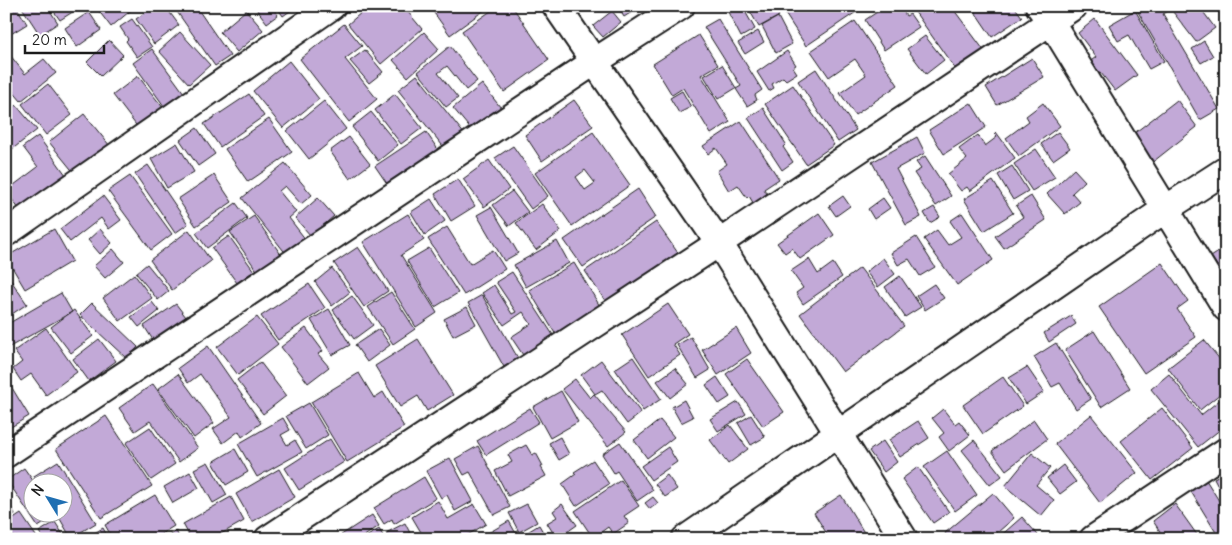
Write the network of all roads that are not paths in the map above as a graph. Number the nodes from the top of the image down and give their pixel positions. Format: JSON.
{"nodes":[{"id":1,"x":332,"y":6,"type":"edge"},
{"id":2,"x":556,"y":6,"type":"edge"},
{"id":3,"x":682,"y":6,"type":"edge"},
{"id":4,"x":1074,"y":6,"type":"edge"},
{"id":5,"x":1045,"y":14,"type":"edge"},
{"id":6,"x":594,"y":62,"type":"junction"},
{"id":7,"x":1226,"y":170,"type":"edge"},
{"id":8,"x":1164,"y":210,"type":"junction"},
{"id":9,"x":6,"y":233,"type":"edge"},
{"id":10,"x":719,"y":243,"type":"junction"},
{"id":11,"x":1226,"y":308,"type":"edge"},
{"id":12,"x":838,"y":433,"type":"junction"},
{"id":13,"x":1226,"y":451,"type":"edge"},
{"id":14,"x":6,"y":454,"type":"edge"},
{"id":15,"x":268,"y":539,"type":"edge"},
{"id":16,"x":685,"y":539,"type":"edge"},
{"id":17,"x":904,"y":539,"type":"edge"},
{"id":18,"x":1093,"y":539,"type":"edge"}],
"edges":[{"from":1,"to":9,"type":"street"},
{"from":2,"to":6,"type":"street"},
{"from":3,"to":6,"type":"street"},
{"from":4,"to":5,"type":"street"},
{"from":5,"to":8,"type":"street"},
{"from":5,"to":10,"type":"street"},
{"from":6,"to":10,"type":"street"},
{"from":6,"to":14,"type":"street"},
{"from":7,"to":8,"type":"street"},
{"from":8,"to":11,"type":"street"},
{"from":8,"to":12,"type":"street"},
{"from":10,"to":12,"type":"street"},
{"from":10,"to":15,"type":"street"},
{"from":12,"to":16,"type":"street"},
{"from":12,"to":17,"type":"street"},
{"from":13,"to":18,"type":"street"}]}
